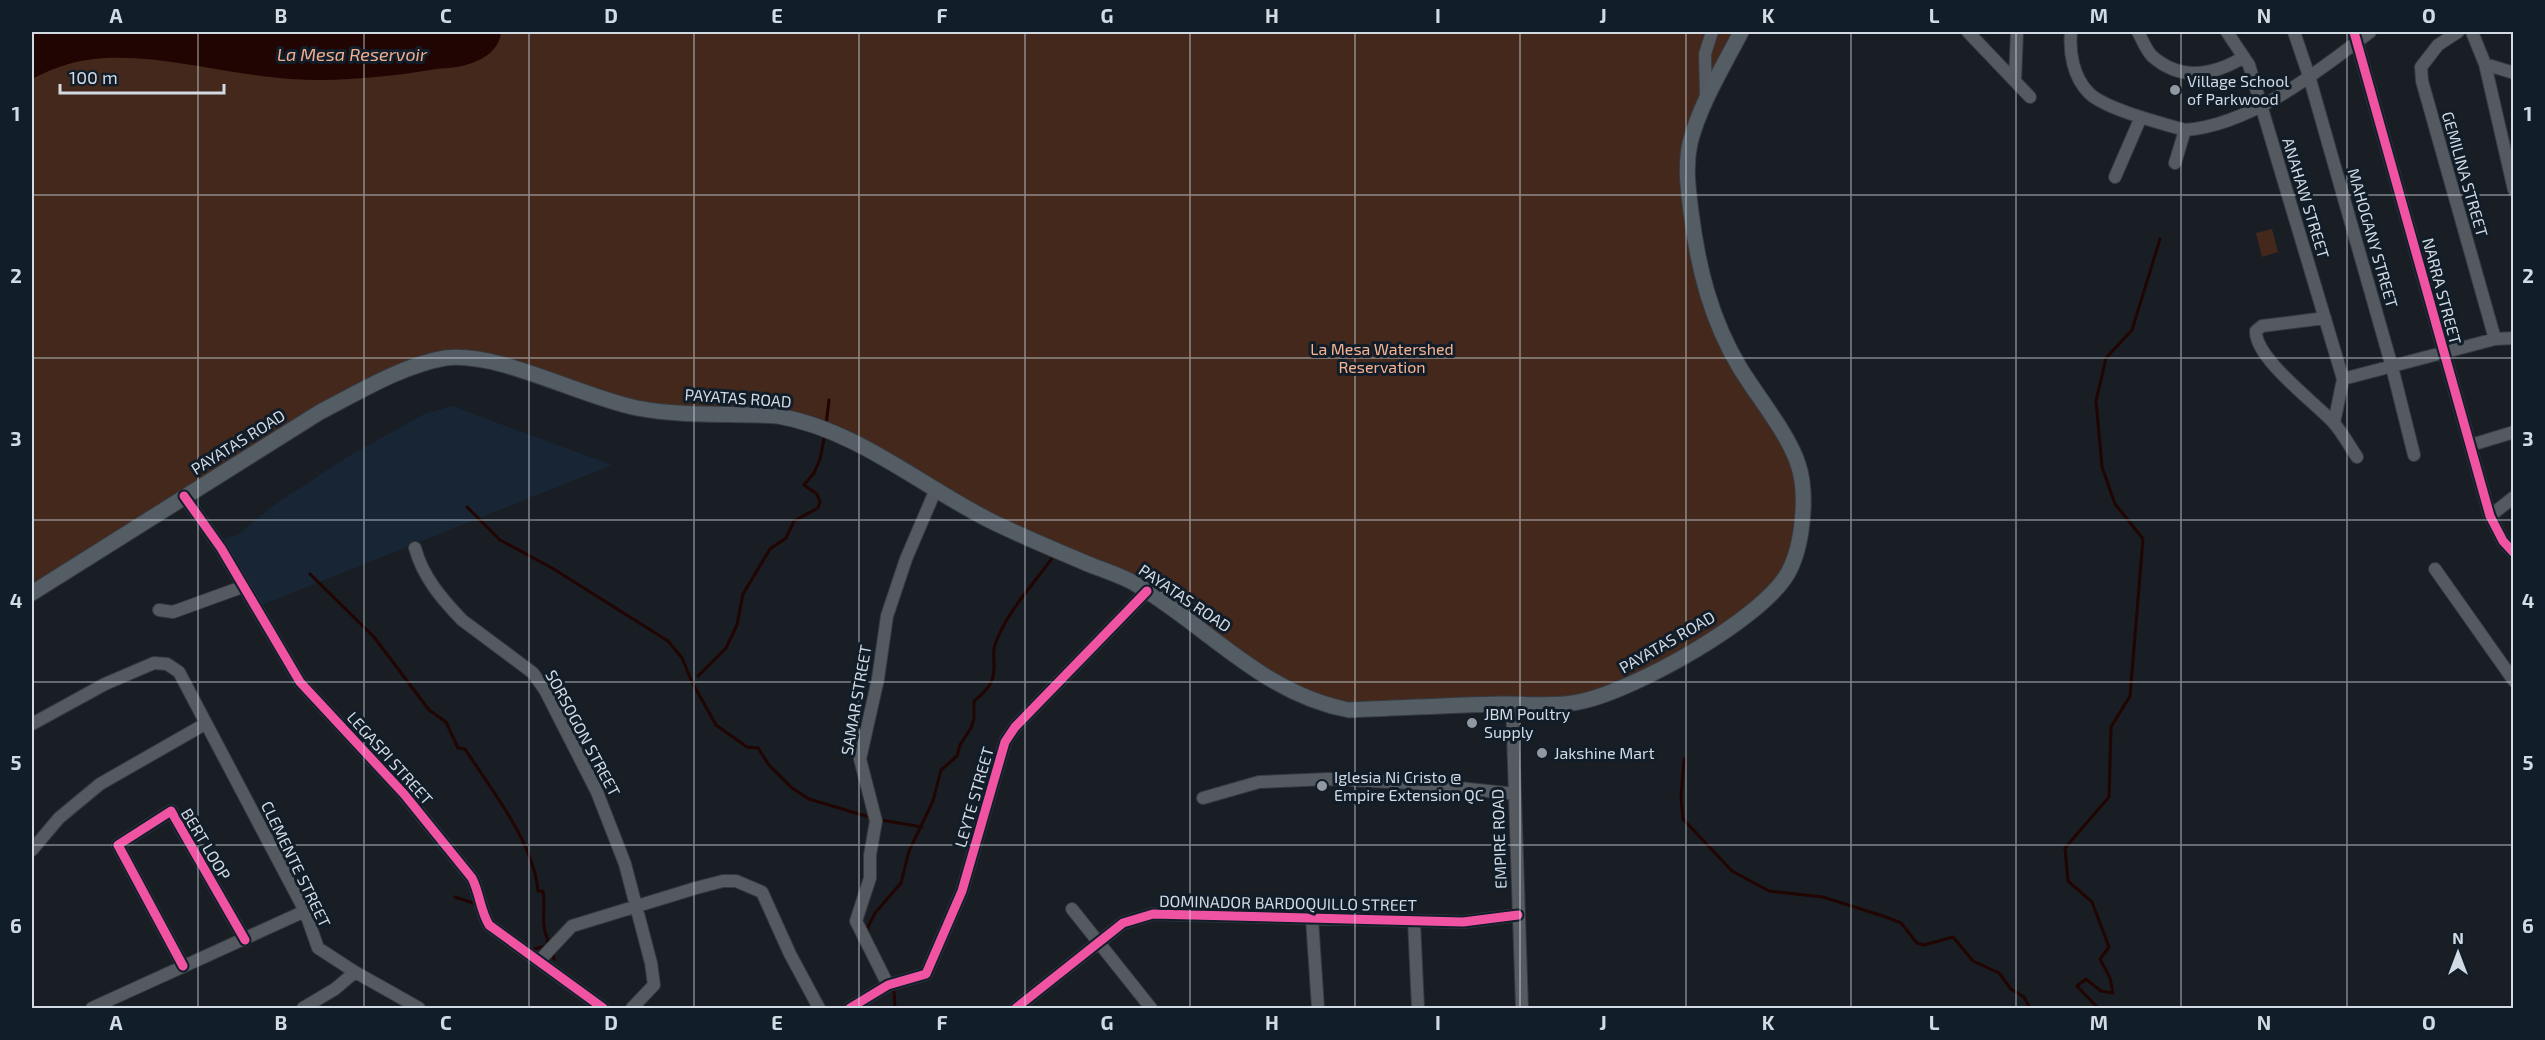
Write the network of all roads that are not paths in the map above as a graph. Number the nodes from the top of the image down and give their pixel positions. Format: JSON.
{"nodes":[{"id":1,"x":1712,"y":32,"type":"edge"},
{"id":2,"x":1741,"y":32,"type":"edge"},
{"id":3,"x":1968,"y":32,"type":"edge"},
{"id":4,"x":2017,"y":32,"type":"edge"},
{"id":5,"x":2071,"y":32,"type":"edge"},
{"id":6,"x":2138,"y":32,"type":"edge"},
{"id":7,"x":2227,"y":32,"type":"edge"},
{"id":8,"x":2294,"y":32,"type":"edge"},
{"id":9,"x":2370,"y":32,"type":"edge"},
{"id":10,"x":2458,"y":32,"type":"edge"},
{"id":11,"x":2472,"y":32,"type":"edge"},
{"id":12,"x":2356,"y":36,"type":"edge"},
{"id":13,"x":2244,"y":57,"type":"junction"},
{"id":14,"x":2485,"y":64,"type":"junction"},
{"id":15,"x":2514,"y":73,"type":"edge"},
{"id":16,"x":2310,"y":75,"type":"junction"},
{"id":17,"x":2015,"y":81,"type":"junction"},
{"id":18,"x":2030,"y":97,"type":"dead end"},
{"id":19,"x":1706,"y":99,"type":"junction"},
{"id":20,"x":2261,"y":106,"type":"junction"},
{"id":21,"x":2141,"y":117,"type":"junction"},
{"id":22,"x":2185,"y":130,"type":"junction"},
{"id":23,"x":2175,"y":163,"type":"dead end"},
{"id":24,"x":2115,"y":177,"type":"dead end"},
{"id":25,"x":2514,"y":190,"type":"edge"},
{"id":26,"x":2325,"y":318,"type":"junction"},
{"id":27,"x":2514,"y":338,"type":"edge"},
{"id":28,"x":2495,"y":339,"type":"junction"},
{"id":29,"x":2443,"y":352,"type":"junction"},
{"id":30,"x":2392,"y":367,"type":"junction"},
{"id":31,"x":2343,"y":379,"type":"junction"},
{"id":32,"x":2334,"y":423,"type":"junction"},
{"id":33,"x":2514,"y":432,"type":"edge"},
{"id":34,"x":2471,"y":445,"type":"junction"},
{"id":35,"x":2414,"y":455,"type":"dead end"},
{"id":36,"x":2356,"y":457,"type":"dead end"},
{"id":37,"x":936,"y":489,"type":"junction"},
{"id":38,"x":184,"y":496,"type":"junction"},
{"id":39,"x":2514,"y":497,"type":"edge"},
{"id":40,"x":2490,"y":516,"type":"junction"},
{"id":41,"x":415,"y":548,"type":"dead end"},
{"id":42,"x":2514,"y":553,"type":"edge"},
{"id":43,"x":2435,"y":569,"type":"dead end"},
{"id":44,"x":243,"y":587,"type":"junction"},
{"id":45,"x":1147,"y":591,"type":"junction"},
{"id":46,"x":32,"y":593,"type":"edge"},
{"id":47,"x":159,"y":610,"type":"dead end"},
{"id":48,"x":2514,"y":681,"type":"edge"},
{"id":49,"x":1512,"y":704,"type":"junction"},
{"id":50,"x":32,"y":724,"type":"edge"},
{"id":51,"x":205,"y":724,"type":"junction"},
{"id":52,"x":1515,"y":794,"type":"junction"},
{"id":53,"x":1203,"y":798,"type":"dead end"},
{"id":54,"x":32,"y":850,"type":"edge"},
{"id":55,"x":635,"y":907,"type":"junction"},
{"id":56,"x":1072,"y":909,"type":"dead end"},
{"id":57,"x":304,"y":911,"type":"junction"},
{"id":58,"x":1518,"y":915,"type":"junction"},
{"id":59,"x":1312,"y":919,"type":"junction"},
{"id":60,"x":1414,"y":921,"type":"junction"},
{"id":61,"x":245,"y":940,"type":"junction"},
{"id":62,"x":1099,"y":941,"type":"junction"},
{"id":63,"x":539,"y":961,"type":"junction"},
{"id":64,"x":183,"y":966,"type":"junction"},
{"id":65,"x":355,"y":972,"type":"junction"},
{"id":66,"x":888,"y":985,"type":"junction"},
{"id":67,"x":1020,"y":1007,"type":"edge"},
{"id":68,"x":92,"y":1008,"type":"edge"},
{"id":69,"x":303,"y":1008,"type":"edge"},
{"id":70,"x":419,"y":1008,"type":"edge"},
{"id":71,"x":603,"y":1008,"type":"edge"},
{"id":72,"x":632,"y":1008,"type":"edge"},
{"id":73,"x":819,"y":1008,"type":"edge"},
{"id":74,"x":849,"y":1008,"type":"edge"},
{"id":75,"x":1151,"y":1008,"type":"edge"},
{"id":76,"x":1318,"y":1008,"type":"edge"},
{"id":77,"x":1418,"y":1008,"type":"edge"},
{"id":78,"x":1522,"y":1008,"type":"edge"}],
"edges":[{"from":1,"to":19,"type":"street"},
{"from":2,"to":19,"type":"main road","name":"PAYATAS ROAD"},
{"from":3,"to":17,"type":"street"},
{"from":4,"to":17,"type":"street"},
{"from":5,"to":21,"type":"street"},
{"from":6,"to":13,"type":"street"},
{"from":7,"to":13,"type":"street","name":"ANAHAW STREET"},
{"from":8,"to":16,"type":"street","name":"MAHOGANY STREET"},
{"from":9,"to":12,"type":"street"},
{"from":10,"to":28,"type":"street","name":"GEMILINA STREET"},
{"from":11,"to":14,"type":"street"},
{"from":12,"to":16,"type":"street"},
{"from":12,"to":29,"type":"street","name":"NARRA STREET"},
{"from":13,"to":20,"type":"street","name":"ANAHAW STREET"},
{"from":14,"to":15,"type":"street"},
{"from":14,"to":25,"type":"street"},
{"from":16,"to":20,"type":"street"},
{"from":16,"to":30,"type":"street","name":"MAHOGANY STREET"},
{"from":17,"to":18,"type":"street"},
{"from":19,"to":49,"type":"main road","name":"PAYATAS ROAD"},
{"from":20,"to":22,"type":"street"},
{"from":20,"to":26,"type":"street","name":"ANAHAW STREET"},
{"from":21,"to":22,"type":"street"},
{"from":21,"to":24,"type":"street"},
{"from":22,"to":23,"type":"street"},
{"from":26,"to":31,"type":"street","name":"ANAHAW STREET"},
{"from":26,"to":32,"type":"street"},
{"from":27,"to":28,"type":"street"},
{"from":28,"to":29,"type":"street"},
{"from":29,"to":30,"type":"street"},
{"from":29,"to":34,"type":"street","name":"NARRA STREET"},
{"from":30,"to":31,"type":"street"},
{"from":30,"to":35,"type":"street","name":"MAHOGANY STREET"},
{"from":31,"to":32,"type":"street"},
{"from":32,"to":36,"type":"street"},
{"from":33,"to":34,"type":"street"},
{"from":34,"to":40,"type":"street","name":"NARRA STREET"},
{"from":37,"to":38,"type":"main road","name":"PAYATAS ROAD"},
{"from":37,"to":45,"type":"main road","name":"PAYATAS ROAD"},
{"from":37,"to":66,"type":"street","name":"SAMAR STREET"},
{"from":38,"to":44,"type":"street","name":"LEGASPI STREET"},
{"from":38,"to":46,"type":"main road","name":"PAYATAS ROAD"},
{"from":39,"to":40,"type":"street"},
{"from":40,"to":42,"type":"street","name":"NARRA STREET"},
{"from":41,"to":55,"type":"street","name":"SORSOGON STREET"},
{"from":43,"to":48,"type":"street"},
{"from":44,"to":47,"type":"street"},
{"from":44,"to":63,"type":"street","name":"LEGASPI STREET"},
{"from":45,"to":49,"type":"main road","name":"PAYATAS ROAD"},
{"from":45,"to":66,"type":"street","name":"LEYTE STREET"},
{"from":49,"to":52,"type":"street","name":"EMPIRE ROAD"},
{"from":50,"to":51,"type":"street","name":"CLEMENTE STREET"},
{"from":51,"to":54,"type":"street"},
{"from":51,"to":57,"type":"street","name":"CLEMENTE STREET"},
{"from":52,"to":53,"type":"street"},
{"from":52,"to":58,"type":"street","name":"EMPIRE ROAD"},
{"from":55,"to":63,"type":"street"},
{"from":55,"to":72,"type":"street","name":"SORSOGON STREET"},
{"from":55,"to":73,"type":"street"},
{"from":56,"to":62,"type":"street"},
{"from":57,"to":61,"type":"street"},
{"from":57,"to":65,"type":"street","name":"CLEMENTE STREET"},
{"from":58,"to":60,"type":"street","name":"DOMINADOR BARDOQUILLO STREET"},
{"from":58,"to":78,"type":"street","name":"EMPIRE ROAD"},
{"from":59,"to":60,"type":"street","name":"DOMINADOR BARDOQUILLO STREET"},
{"from":59,"to":62,"type":"street","name":"DOMINADOR BARDOQUILLO STREET"},
{"from":59,"to":76,"type":"street"},
{"from":60,"to":77,"type":"street"},
{"from":61,"to":64,"type":"street"},
{"from":61,"to":64,"type":"street","name":"BERT LOOP"},
{"from":62,"to":67,"type":"street","name":"DOMINADOR BARDOQUILLO STREET"},
{"from":62,"to":75,"type":"street"},
{"from":63,"to":71,"type":"street","name":"LEGASPI STREET"},
{"from":64,"to":68,"type":"street"},
{"from":65,"to":69,"type":"street"},
{"from":65,"to":70,"type":"street","name":"CLEMENTE STREET"},
{"from":66,"to":74,"type":"street","name":"LEYTE STREET"}]}
